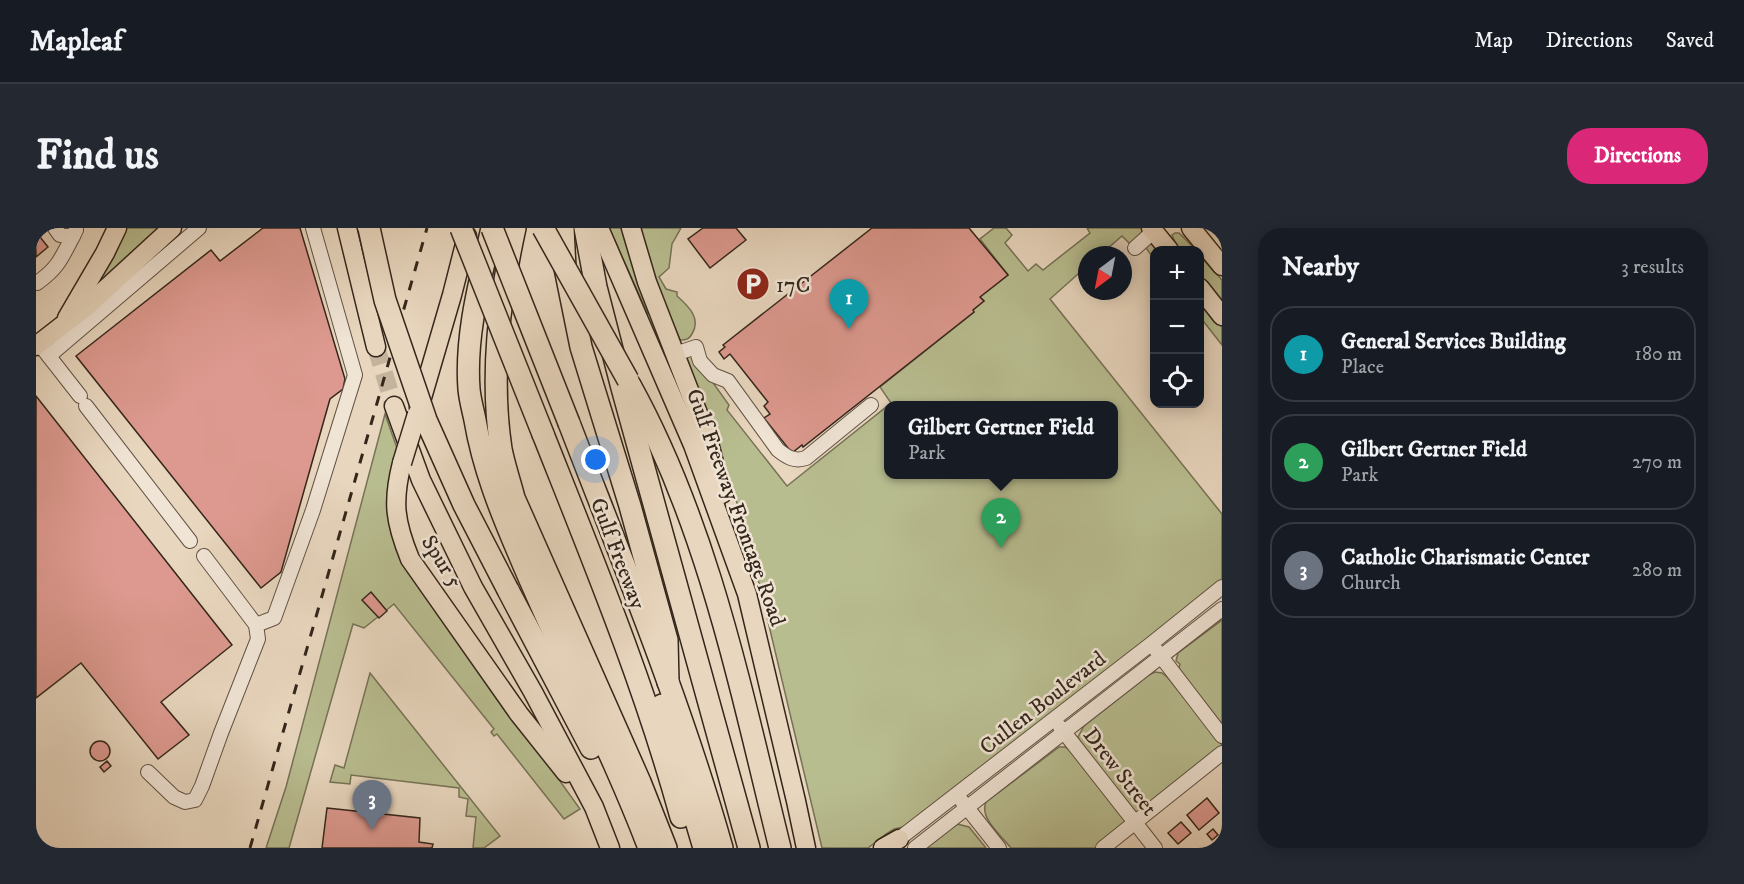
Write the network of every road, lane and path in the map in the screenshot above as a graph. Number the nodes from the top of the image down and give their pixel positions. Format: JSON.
{"nodes":[{"id":1,"x":55,"y":228,"type":"edge"},
{"id":2,"x":117,"y":228,"type":"edge"},
{"id":3,"x":172,"y":228,"type":"edge"},
{"id":4,"x":199,"y":228,"type":"edge"},
{"id":5,"x":313,"y":228,"type":"edge"},
{"id":6,"x":347,"y":228,"type":"edge"},
{"id":7,"x":369,"y":228,"type":"edge"},
{"id":8,"x":460,"y":228,"type":"edge"},
{"id":9,"x":469,"y":228,"type":"edge"},
{"id":10,"x":475,"y":228,"type":"edge"},
{"id":11,"x":492,"y":228,"type":"edge"},
{"id":12,"x":515,"y":228,"type":"edge"},
{"id":13,"x":543,"y":228,"type":"edge"},
{"id":14,"x":563,"y":228,"type":"edge"},
{"id":15,"x":585,"y":228,"type":"edge"},
{"id":16,"x":599,"y":228,"type":"edge"},
{"id":17,"x":631,"y":228,"type":"edge"},
{"id":18,"x":1191,"y":228,"type":"edge"},
{"id":19,"x":1154,"y":229,"type":"edge"},
{"id":20,"x":75,"y":232,"type":"edge"},
{"id":21,"x":1166,"y":246,"type":"edge"},
{"id":22,"x":1135,"y":248,"type":"dead end"},
{"id":23,"x":1222,"y":266,"type":"edge"},
{"id":24,"x":36,"y":283,"type":"edge"},
{"id":25,"x":1204,"y":293,"type":"edge"},
{"id":26,"x":1222,"y":316,"type":"edge"},
{"id":27,"x":64,"y":323,"type":"junction"},
{"id":28,"x":376,"y":347,"type":"tunnel mouth"},
{"id":29,"x":41,"y":348,"type":"edge"},
{"id":30,"x":675,"y":354,"type":"junction"},
{"id":31,"x":871,"y":405,"type":"dead end"},
{"id":32,"x":394,"y":406,"type":"tunnel mouth"},
{"id":33,"x":556,"y":429,"type":"junction"},
{"id":34,"x":190,"y":541,"type":"dead end"},
{"id":35,"x":204,"y":556,"type":"dead end"},
{"id":36,"x":1222,"y":587,"type":"edge"},
{"id":37,"x":747,"y":594,"type":"junction"},
{"id":38,"x":1222,"y":609,"type":"edge"},
{"id":39,"x":256,"y":625,"type":"junction"},
{"id":40,"x":1151,"y":644,"type":"junction"},
{"id":41,"x":1162,"y":657,"type":"junction"},
{"id":42,"x":668,"y":682,"type":"junction"},
{"id":43,"x":1054,"y":719,"type":"junction"},
{"id":44,"x":1065,"y":732,"type":"junction"},
{"id":45,"x":1222,"y":736,"type":"edge"},
{"id":46,"x":1222,"y":753,"type":"edge"},
{"id":47,"x":148,"y":772,"type":"dead end"},
{"id":48,"x":956,"y":794,"type":"junction"},
{"id":49,"x":691,"y":799,"type":"junction"},
{"id":50,"x":594,"y":807,"type":"junction"},
{"id":51,"x":967,"y":808,"type":"junction"},
{"id":52,"x":1135,"y":823,"type":"junction"},
{"id":53,"x":801,"y":825,"type":"junction"},
{"id":54,"x":642,"y":843,"type":"edge"},
{"id":55,"x":896,"y":846,"type":"edge"},
{"id":56,"x":610,"y":848,"type":"edge"},
{"id":57,"x":666,"y":848,"type":"edge"},
{"id":58,"x":689,"y":848,"type":"edge"},
{"id":59,"x":704,"y":848,"type":"edge"},
{"id":60,"x":722,"y":848,"type":"edge"},
{"id":61,"x":749,"y":848,"type":"edge"},
{"id":62,"x":780,"y":848,"type":"edge"},
{"id":63,"x":806,"y":848,"type":"edge"},
{"id":64,"x":815,"y":848,"type":"edge"},
{"id":65,"x":999,"y":848,"type":"edge"},
{"id":66,"x":1103,"y":848,"type":"edge"},
{"id":67,"x":1155,"y":848,"type":"edge"}],
"edges":[{"from":1,"to":20,"type":"street"},
{"from":2,"to":27,"type":"main road"},
{"from":3,"to":27,"type":"main road"},
{"from":4,"to":29,"type":"street"},
{"from":5,"to":39,"type":"street"},
{"from":6,"to":28,"type":"main road"},
{"from":7,"to":54,"type":"highway","bridge":true},
{"from":8,"to":33,"type":"highway","name":"Gulf Freeway","bridge":true},
{"from":9,"to":50,"type":"main road","name":"Spur 5","bridge":true},
{"from":10,"to":33,"type":"highway","name":"Gulf Freeway"},
{"from":11,"to":33,"type":"highway","name":"Gulf Freeway","bridge":true},
{"from":11,"to":54,"type":"highway"},
{"from":12,"to":57,"type":"highway"},
{"from":13,"to":62,"type":"highway","bridge":true},
{"from":14,"to":42,"type":"highway"},
{"from":15,"to":61,"type":"highway"},
{"from":16,"to":37,"type":"main road","name":"Gulf Freeway Frontage Road"},
{"from":17,"to":30,"type":"main road"},
{"from":18,"to":23,"type":"main road"},
{"from":19,"to":21,"type":"main road"},
{"from":19,"to":22,"type":"street"},
{"from":20,"to":24,"type":"street"},
{"from":25,"to":26,"type":"main road"},
{"from":27,"to":29,"type":"main road"},
{"from":29,"to":34,"type":"street"},
{"from":30,"to":31,"type":"street"},
{"from":30,"to":37,"type":"main road"},
{"from":32,"to":50,"type":"main road"},
{"from":33,"to":42,"type":"highway","name":"Gulf Freeway"},
{"from":33,"to":49,"type":"highway","name":"Gulf Freeway"},
{"from":35,"to":39,"type":"street"},
{"from":36,"to":40,"type":"street","name":"Cullen Boulevard"},
{"from":37,"to":53,"type":"main road","name":"Gulf Freeway Frontage Road"},
{"from":38,"to":41,"type":"street","name":"Cullen Boulevard"},
{"from":39,"to":47,"type":"street"},
{"from":40,"to":41,"type":"street"},
{"from":40,"to":43,"type":"street","name":"Cullen Boulevard"},
{"from":41,"to":44,"type":"street","name":"Cullen Boulevard"},
{"from":41,"to":45,"type":"street"},
{"from":42,"to":49,"type":"highway","name":"Gulf Freeway"},
{"from":43,"to":44,"type":"street","name":"Drew Street"},
{"from":43,"to":48,"type":"street","name":"Cullen Boulevard"},
{"from":44,"to":51,"type":"street","name":"Cullen Boulevard"},
{"from":44,"to":52,"type":"street","name":"Drew Street"},
{"from":46,"to":52,"type":"street"},
{"from":48,"to":51,"type":"street"},
{"from":48,"to":55,"type":"street","name":"Cullen Boulevard"},
{"from":49,"to":58,"type":"highway","name":"Gulf Freeway"},
{"from":49,"to":59,"type":"highway","name":"Gulf Freeway"},
{"from":49,"to":60,"type":"highway","name":"Gulf Freeway"},
{"from":50,"to":56,"type":"main road"},
{"from":51,"to":55,"type":"street","name":"Cullen Boulevard"},
{"from":51,"to":65,"type":"street"},
{"from":52,"to":66,"type":"street"},
{"from":52,"to":67,"type":"street","name":"Drew Street"},
{"from":53,"to":63,"type":"main road","name":"Gulf Freeway Frontage Road"},
{"from":53,"to":64,"type":"main road"}]}
